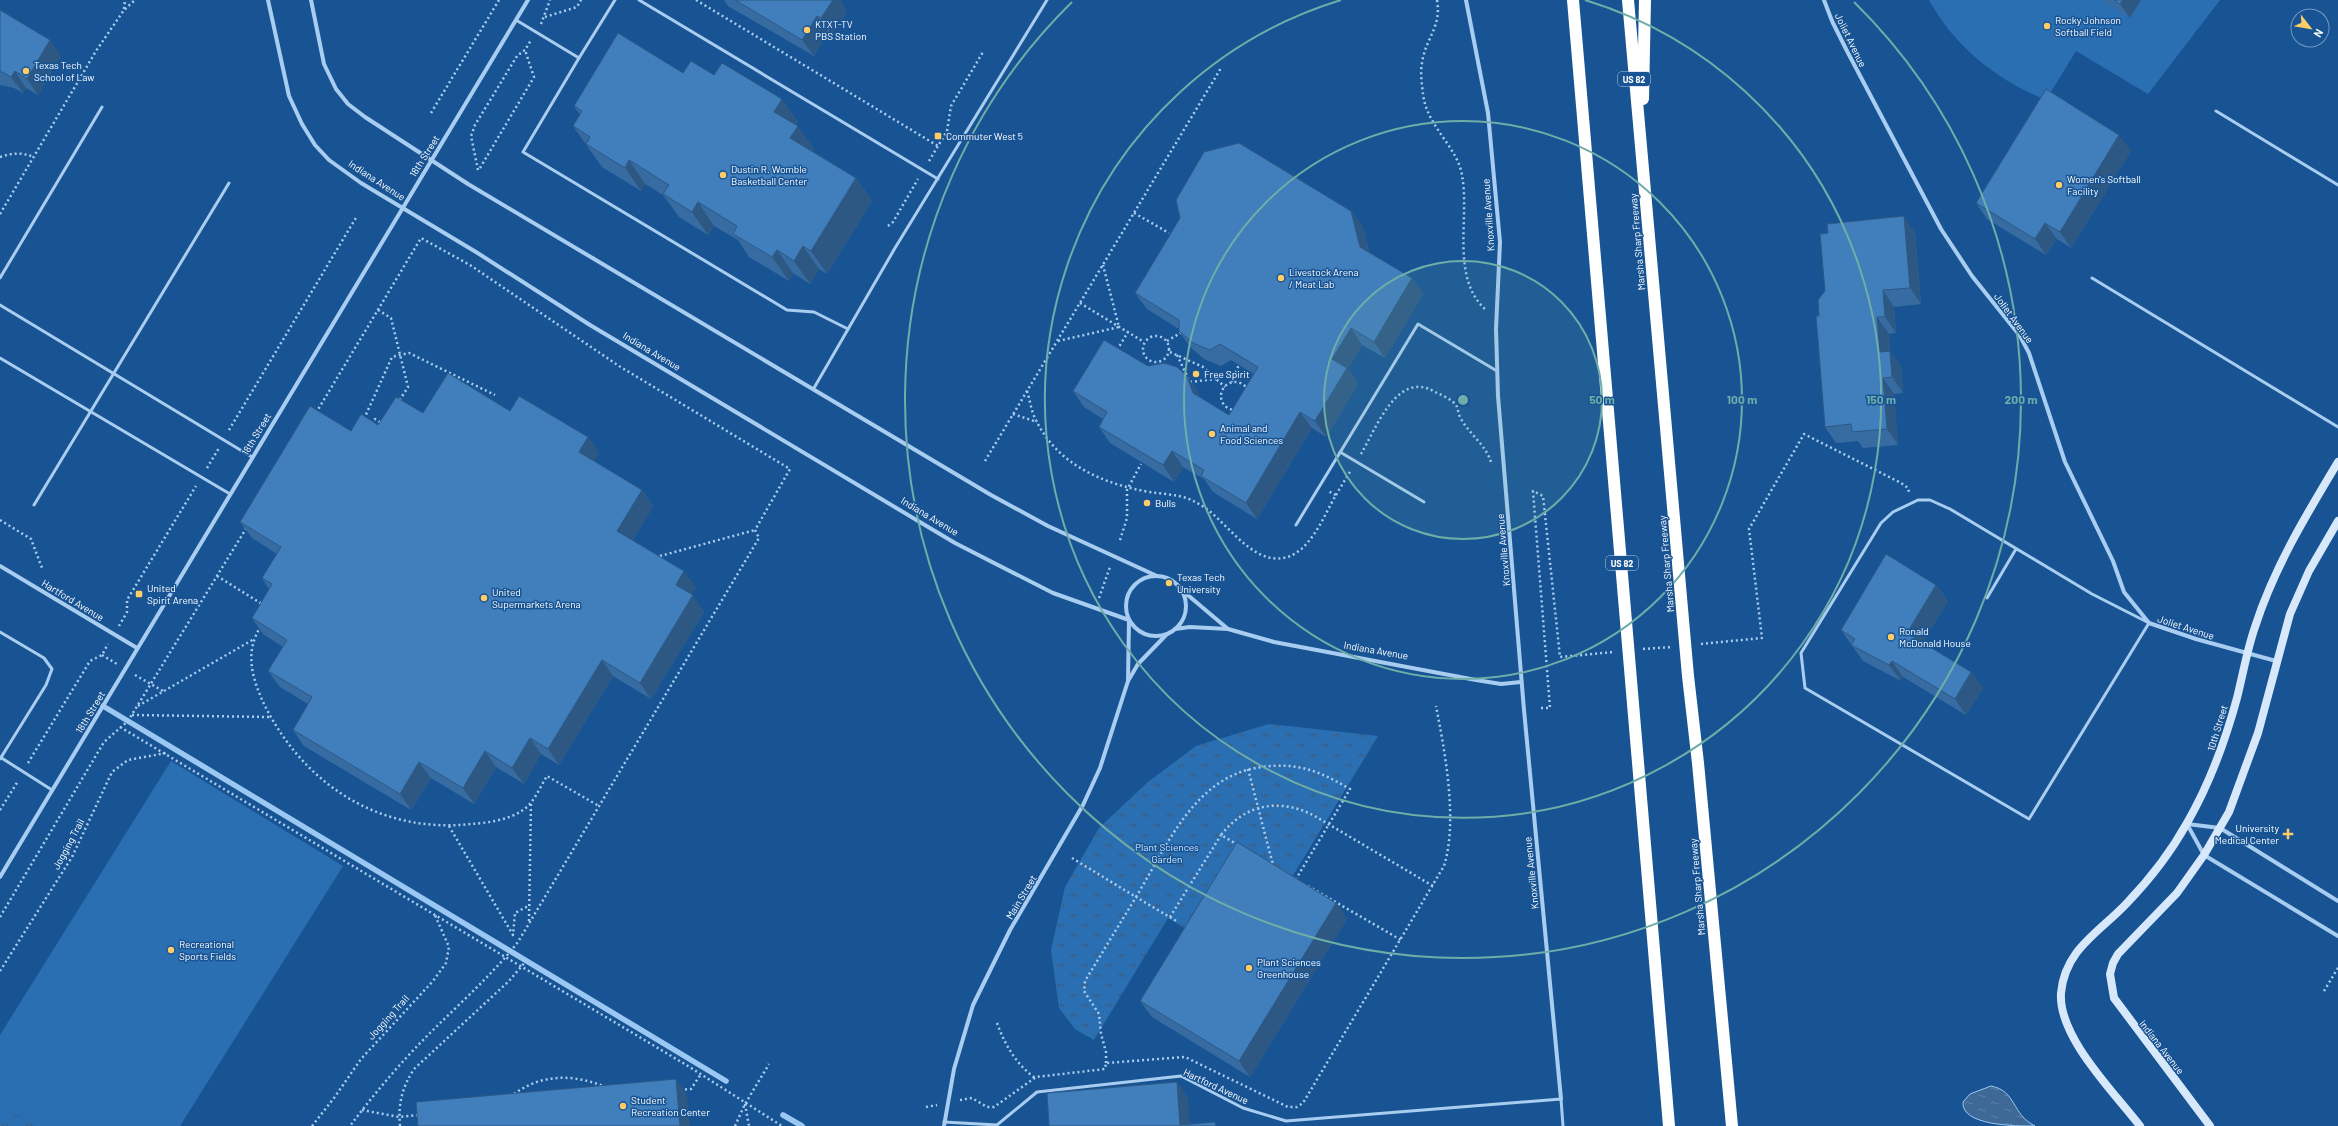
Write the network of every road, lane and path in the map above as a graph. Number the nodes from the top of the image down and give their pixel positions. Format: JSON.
{"nodes":[{"id":1,"x":125,"y":0,"type":"edge"},
{"id":2,"x":135,"y":0,"type":"edge"},
{"id":3,"x":268,"y":0,"type":"edge"},
{"id":4,"x":311,"y":0,"type":"edge"},
{"id":5,"x":499,"y":0,"type":"edge"},
{"id":6,"x":528,"y":0,"type":"edge"},
{"id":7,"x":550,"y":0,"type":"edge"},
{"id":8,"x":581,"y":0,"type":"edge"},
{"id":9,"x":615,"y":0,"type":"edge"},
{"id":10,"x":639,"y":0,"type":"edge"},
{"id":11,"x":696,"y":0,"type":"edge"},
{"id":12,"x":1047,"y":0,"type":"edge"},
{"id":13,"x":1438,"y":0,"type":"edge"},
{"id":14,"x":1466,"y":0,"type":"edge"},
{"id":15,"x":1573,"y":0,"type":"edge"},
{"id":16,"x":1628,"y":0,"type":"edge"},
{"id":17,"x":1646,"y":0,"type":"edge"},
{"id":18,"x":1824,"y":0,"type":"edge"},
{"id":19,"x":124,"y":10,"type":"junction"},
{"id":20,"x":545,"y":17,"type":"junction"},
{"id":21,"x":516,"y":20,"type":"junction"},
{"id":22,"x":536,"y":32,"type":"junction"},
{"id":23,"x":525,"y":50,"type":"junction"},
{"id":24,"x":983,"y":52,"type":"dead end"},
{"id":25,"x":579,"y":58,"type":"junction"},
{"id":26,"x":1221,"y":68,"type":"dead end"},
{"id":27,"x":102,"y":108,"type":"dead end"},
{"id":28,"x":2216,"y":112,"type":"dead end"},
{"id":29,"x":431,"y":113,"type":"dead end"},
{"id":30,"x":938,"y":146,"type":"junction"},
{"id":31,"x":0,"y":157,"type":"edge"},
{"id":32,"x":34,"y":157,"type":"junction"},
{"id":33,"x":1641,"y":159,"type":"junction"},
{"id":34,"x":431,"y":160,"type":"junction"},
{"id":35,"x":924,"y":170,"type":"junction"},
{"id":36,"x":938,"y":179,"type":"junction"},
{"id":37,"x":229,"y":183,"type":"dead end"},
{"id":38,"x":2338,"y":184,"type":"edge"},
{"id":39,"x":401,"y":208,"type":"junction"},
{"id":40,"x":1134,"y":213,"type":"junction"},
{"id":41,"x":0,"y":214,"type":"edge"},
{"id":42,"x":357,"y":216,"type":"dead end"},
{"id":43,"x":888,"y":226,"type":"dead end"},
{"id":44,"x":1169,"y":233,"type":"edge"},
{"id":45,"x":1103,"y":265,"type":"junction"},
{"id":46,"x":0,"y":278,"type":"edge"},
{"id":47,"x":2092,"y":278,"type":"dead end"},
{"id":48,"x":1080,"y":303,"type":"junction"},
{"id":49,"x":0,"y":305,"type":"edge"},
{"id":50,"x":378,"y":310,"type":"junction"},
{"id":51,"x":1496,"y":320,"type":"junction"},
{"id":52,"x":1119,"y":327,"type":"junction"},
{"id":53,"x":848,"y":329,"type":"junction"},
{"id":54,"x":1185,"y":330,"type":"edge"},
{"id":55,"x":1128,"y":332,"type":"junction"},
{"id":56,"x":1057,"y":341,"type":"junction"},
{"id":57,"x":1167,"y":341,"type":"junction"},
{"id":58,"x":1144,"y":342,"type":"junction"},
{"id":59,"x":1170,"y":352,"type":"junction"},
{"id":60,"x":400,"y":355,"type":"junction"},
{"id":61,"x":1177,"y":355,"type":"junction"},
{"id":62,"x":1113,"y":356,"type":"edge"},
{"id":63,"x":0,"y":358,"type":"edge"},
{"id":64,"x":1242,"y":358,"type":"edge"},
{"id":65,"x":1498,"y":371,"type":"junction"},
{"id":66,"x":114,"y":374,"type":"junction"},
{"id":67,"x":1217,"y":379,"type":"junction"},
{"id":68,"x":1232,"y":382,"type":"junction"},
{"id":69,"x":1225,"y":387,"type":"junction"},
{"id":70,"x":814,"y":388,"type":"junction"},
{"id":71,"x":1027,"y":391,"type":"junction"},
{"id":72,"x":495,"y":395,"type":"dead end"},
{"id":73,"x":396,"y":406,"type":"edge"},
{"id":74,"x":1238,"y":410,"type":"junction"},
{"id":75,"x":91,"y":412,"type":"junction"},
{"id":76,"x":1013,"y":414,"type":"junction"},
{"id":77,"x":1237,"y":414,"type":"edge"},
{"id":78,"x":312,"y":419,"type":"edge"},
{"id":79,"x":389,"y":419,"type":"edge"},
{"id":80,"x":1038,"y":422,"type":"junction"},
{"id":81,"x":362,"y":424,"type":"edge"},
{"id":82,"x":2338,"y":427,"type":"edge"},
{"id":83,"x":368,"y":430,"type":"edge"},
{"id":84,"x":224,"y":440,"type":"junction"},
{"id":85,"x":1340,"y":452,"type":"junction"},
{"id":86,"x":252,"y":457,"type":"junction"},
{"id":87,"x":985,"y":461,"type":"dead end"},
{"id":88,"x":1356,"y":462,"type":"junction"},
{"id":89,"x":2338,"y":462,"type":"edge"},
{"id":90,"x":1141,"y":464,"type":"edge"},
{"id":91,"x":1492,"y":468,"type":"dead end"},
{"id":92,"x":202,"y":477,"type":"junction"},
{"id":93,"x":1320,"y":486,"type":"junction"},
{"id":94,"x":1128,"y":488,"type":"junction"},
{"id":95,"x":230,"y":494,"type":"junction"},
{"id":96,"x":1336,"y":495,"type":"junction"},
{"id":97,"x":1424,"y":502,"type":"dead end"},
{"id":98,"x":1910,"y":503,"type":"junction"},
{"id":99,"x":34,"y":505,"type":"dead end"},
{"id":100,"x":0,"y":520,"type":"edge"},
{"id":101,"x":250,"y":521,"type":"edge"},
{"id":102,"x":2338,"y":521,"type":"edge"},
{"id":103,"x":1296,"y":525,"type":"dead end"},
{"id":104,"x":755,"y":530,"type":"junction"},
{"id":105,"x":1120,"y":540,"type":"dead end"},
{"id":106,"x":2016,"y":549,"type":"junction"},
{"id":107,"x":660,"y":556,"type":"edge"},
{"id":108,"x":0,"y":566,"type":"edge"},
{"id":109,"x":1111,"y":566,"type":"dead end"},
{"id":110,"x":42,"y":568,"type":"dead end"},
{"id":111,"x":217,"y":576,"type":"junction"},
{"id":112,"x":1157,"y":576,"type":"junction"},
{"id":113,"x":1180,"y":588,"type":"junction"},
{"id":114,"x":1099,"y":598,"type":"dead end"},
{"id":115,"x":1987,"y":598,"type":"dead end"},
{"id":116,"x":264,"y":606,"type":"edge"},
{"id":117,"x":1129,"y":620,"type":"junction"},
{"id":118,"x":262,"y":623,"type":"edge"},
{"id":119,"x":2149,"y":623,"type":"junction"},
{"id":120,"x":1175,"y":629,"type":"junction"},
{"id":121,"x":1228,"y":630,"type":"junction"},
{"id":122,"x":0,"y":632,"type":"edge"},
{"id":123,"x":114,"y":634,"type":"junction"},
{"id":124,"x":1167,"y":634,"type":"junction"},
{"id":125,"x":255,"y":638,"type":"junction"},
{"id":126,"x":1692,"y":644,"type":"dead end"},
{"id":127,"x":1677,"y":646,"type":"dead end"},
{"id":128,"x":137,"y":648,"type":"junction"},
{"id":129,"x":1638,"y":650,"type":"dead end"},
{"id":130,"x":1615,"y":652,"type":"dead end"},
{"id":131,"x":2246,"y":654,"type":"junction"},
{"id":132,"x":2276,"y":661,"type":"junction"},
{"id":133,"x":1128,"y":681,"type":"junction"},
{"id":134,"x":1521,"y":682,"type":"junction"},
{"id":135,"x":1436,"y":706,"type":"dead end"},
{"id":136,"x":137,"y":707,"type":"junction"},
{"id":137,"x":1541,"y":708,"type":"dead end"},
{"id":138,"x":132,"y":715,"type":"junction"},
{"id":139,"x":271,"y":717,"type":"junction"},
{"id":140,"x":120,"y":727,"type":"junction"},
{"id":141,"x":166,"y":753,"type":"junction"},
{"id":142,"x":0,"y":758,"type":"edge"},
{"id":143,"x":1248,"y":769,"type":"junction"},
{"id":144,"x":23,"y":771,"type":"junction"},
{"id":145,"x":52,"y":790,"type":"junction"},
{"id":146,"x":531,"y":801,"type":"junction"},
{"id":147,"x":599,"y":806,"type":"junction"},
{"id":148,"x":1258,"y":808,"type":"junction"},
{"id":149,"x":0,"y":810,"type":"edge"},
{"id":150,"x":1329,"y":824,"type":"junction"},
{"id":151,"x":2187,"y":824,"type":"junction"},
{"id":152,"x":449,"y":826,"type":"junction"},
{"id":153,"x":2220,"y":828,"type":"junction"},
{"id":154,"x":1221,"y":835,"type":"junction"},
{"id":155,"x":1241,"y":846,"type":"edge"},
{"id":156,"x":2204,"y":855,"type":"junction"},
{"id":157,"x":1072,"y":858,"type":"dead end"},
{"id":158,"x":1267,"y":862,"type":"edge"},
{"id":159,"x":1274,"y":865,"type":"junction"},
{"id":160,"x":1279,"y":869,"type":"edge"},
{"id":161,"x":1290,"y":875,"type":"edge"},
{"id":162,"x":0,"y":877,"type":"edge"},
{"id":163,"x":1296,"y":879,"type":"junction"},
{"id":164,"x":1433,"y":886,"type":"junction"},
{"id":165,"x":1136,"y":897,"type":"junction"},
{"id":166,"x":2338,"y":901,"type":"edge"},
{"id":167,"x":530,"y":905,"type":"junction"},
{"id":168,"x":435,"y":913,"type":"junction"},
{"id":169,"x":0,"y":917,"type":"edge"},
{"id":170,"x":1170,"y":917,"type":"junction"},
{"id":171,"x":1178,"y":922,"type":"dead end"},
{"id":172,"x":529,"y":923,"type":"junction"},
{"id":173,"x":2338,"y":936,"type":"edge"},
{"id":174,"x":1401,"y":940,"type":"junction"},
{"id":175,"x":507,"y":957,"type":"junction"},
{"id":176,"x":526,"y":961,"type":"dead end"},
{"id":177,"x":522,"y":966,"type":"junction"},
{"id":178,"x":2338,"y":968,"type":"edge"},
{"id":179,"x":0,"y":971,"type":"edge"},
{"id":180,"x":2324,"y":991,"type":"dead end"},
{"id":181,"x":997,"y":1023,"type":"dead end"},
{"id":182,"x":1106,"y":1063,"type":"junction"},
{"id":183,"x":769,"y":1064,"type":"dead end"},
{"id":184,"x":700,"y":1074,"type":"junction"},
{"id":185,"x":1035,"y":1078,"type":"junction"},
{"id":186,"x":610,"y":1089,"type":"edge"},
{"id":187,"x":675,"y":1090,"type":"edge"},
{"id":188,"x":511,"y":1096,"type":"edge"},
{"id":189,"x":1562,"y":1100,"type":"junction"},
{"id":190,"x":948,"y":1103,"type":"junction"},
{"id":191,"x":745,"y":1104,"type":"junction"},
{"id":192,"x":926,"y":1107,"type":"dead end"},
{"id":193,"x":362,"y":1110,"type":"junction"},
{"id":194,"x":422,"y":1114,"type":"edge"},
{"id":195,"x":399,"y":1116,"type":"junction"},
{"id":196,"x":1286,"y":1121,"type":"junction"},
{"id":197,"x":944,"y":1124,"type":"edge"},
{"id":198,"x":997,"y":1125,"type":"edge"},
{"id":199,"x":312,"y":1126,"type":"edge"},
{"id":200,"x":350,"y":1126,"type":"edge"},
{"id":201,"x":400,"y":1126,"type":"edge"},
{"id":202,"x":735,"y":1126,"type":"edge"},
{"id":203,"x":749,"y":1126,"type":"edge"},
{"id":204,"x":782,"y":1126,"type":"edge"},
{"id":205,"x":1287,"y":1126,"type":"edge"},
{"id":206,"x":1563,"y":1126,"type":"edge"},
{"id":207,"x":1669,"y":1126,"type":"edge"},
{"id":208,"x":1732,"y":1126,"type":"edge"},
{"id":209,"x":2140,"y":1126,"type":"edge"},
{"id":210,"x":2210,"y":1126,"type":"edge"}],
"edges":[{"from":1,"to":19,"type":"path"},
{"from":2,"to":19,"type":"path"},
{"from":3,"to":39,"type":"street","name":"Indiana Avenue"},
{"from":4,"to":34,"type":"street"},
{"from":5,"to":29,"type":"path"},
{"from":6,"to":21,"type":"street","name":"18th Street"},
{"from":7,"to":20,"type":"path"},
{"from":8,"to":20,"type":"path"},
{"from":9,"to":25,"type":"lane"},
{"from":10,"to":35,"type":"lane"},
{"from":11,"to":30,"type":"path"},
{"from":12,"to":36,"type":"lane"},
{"from":13,"to":51,"type":"path"},
{"from":14,"to":51,"type":"street","name":"Knoxville Avenue"},
{"from":15,"to":207,"type":"highway","number":"US 82"},
{"from":16,"to":33,"type":"highway","name":"Marsha Sharp Freeway","number":"US 82"},
{"from":17,"to":33,"type":"highway"},
{"from":18,"to":119,"type":"street","name":"Joliet Avenue"},
{"from":19,"to":32,"type":"path"},
{"from":20,"to":22,"type":"path"},
{"from":21,"to":22,"type":"lane"},
{"from":21,"to":34,"type":"street","name":"18th Street"},
{"from":22,"to":23,"type":"path"},
{"from":22,"to":25,"type":"lane"},
{"from":23,"to":23,"type":"path"},
{"from":24,"to":30,"type":"path"},
{"from":25,"to":53,"type":"lane"},
{"from":26,"to":40,"type":"path"},
{"from":27,"to":46,"type":"lane"},
{"from":28,"to":38,"type":"lane"},
{"from":30,"to":35,"type":"path"},
{"from":31,"to":32,"type":"path"},
{"from":32,"to":41,"type":"path"},
{"from":33,"to":208,"type":"highway","name":"Marsha Sharp Freeway","number":"US 82"},
{"from":34,"to":39,"type":"street","name":"18th Street"},
{"from":34,"to":70,"type":"street"},
{"from":35,"to":36,"type":"lane"},
{"from":35,"to":43,"type":"path"},
{"from":36,"to":53,"type":"lane"},
{"from":37,"to":66,"type":"lane"},
{"from":39,"to":86,"type":"street","name":"18th Street"},
{"from":39,"to":117,"type":"street","name":"Indiana Avenue"},
{"from":40,"to":44,"type":"path"},
{"from":40,"to":45,"type":"path"},
{"from":42,"to":84,"type":"path"},
{"from":45,"to":48,"type":"path"},
{"from":45,"to":52,"type":"path"},
{"from":47,"to":82,"type":"lane"},
{"from":48,"to":52,"type":"path"},
{"from":48,"to":56,"type":"path"},
{"from":49,"to":66,"type":"lane"},
{"from":50,"to":60,"type":"path"},
{"from":50,"to":78,"type":"path"},
{"from":50,"to":104,"type":"path"},
{"from":51,"to":65,"type":"street","name":"Knoxville Avenue"},
{"from":52,"to":55,"type":"path"},
{"from":52,"to":56,"type":"path"},
{"from":53,"to":70,"type":"lane"},
{"from":54,"to":57,"type":"path"},
{"from":55,"to":58,"type":"path"},
{"from":55,"to":62,"type":"path"},
{"from":56,"to":71,"type":"path"},
{"from":57,"to":58,"type":"path"},
{"from":57,"to":59,"type":"path"},
{"from":58,"to":59,"type":"path"},
{"from":59,"to":61,"type":"path"},
{"from":60,"to":72,"type":"path"},
{"from":60,"to":73,"type":"path"},
{"from":60,"to":81,"type":"path"},
{"from":61,"to":67,"type":"path"},
{"from":61,"to":67,"type":"path"},
{"from":63,"to":75,"type":"lane"},
{"from":64,"to":68,"type":"path"},
{"from":65,"to":85,"type":"lane"},
{"from":65,"to":134,"type":"street","name":"Knoxville Avenue"},
{"from":66,"to":75,"type":"lane"},
{"from":66,"to":84,"type":"lane"},
{"from":67,"to":69,"type":"path"},
{"from":68,"to":69,"type":"path"},
{"from":68,"to":74,"type":"path"},
{"from":69,"to":74,"type":"path"},
{"from":70,"to":112,"type":"street"},
{"from":71,"to":76,"type":"path"},
{"from":71,"to":80,"type":"path"},
{"from":74,"to":77,"type":"path"},
{"from":75,"to":92,"type":"lane"},
{"from":75,"to":99,"type":"lane"},
{"from":76,"to":80,"type":"path"},
{"from":76,"to":87,"type":"path"},
{"from":79,"to":83,"type":"path"},
{"from":80,"to":94,"type":"path"},
{"from":84,"to":86,"type":"lane"},
{"from":84,"to":92,"type":"path"},
{"from":85,"to":88,"type":"lane"},
{"from":85,"to":93,"type":"lane"},
{"from":86,"to":95,"type":"street","name":"18th Street"},
{"from":88,"to":91,"type":"path"},
{"from":88,"to":96,"type":"path"},
{"from":88,"to":97,"type":"lane"},
{"from":89,"to":131,"type":"street","name":"10th Street"},
{"from":90,"to":94,"type":"path"},
{"from":92,"to":95,"type":"lane"},
{"from":92,"to":123,"type":"path"},
{"from":93,"to":96,"type":"path"},
{"from":93,"to":103,"type":"lane"},
{"from":94,"to":96,"type":"path"},
{"from":94,"to":105,"type":"path"},
{"from":95,"to":128,"type":"street","name":"18th Street"},
{"from":98,"to":106,"type":"lane"},
{"from":98,"to":119,"type":"lane"},
{"from":98,"to":126,"type":"path"},
{"from":100,"to":110,"type":"path"},
{"from":101,"to":111,"type":"path"},
{"from":102,"to":132,"type":"street"},
{"from":104,"to":107,"type":"path"},
{"from":104,"to":147,"type":"path"},
{"from":106,"to":115,"type":"lane"},
{"from":106,"to":119,"type":"lane"},
{"from":108,"to":123,"type":"street","name":"Hartford Avenue"},
{"from":109,"to":114,"type":"path"},
{"from":111,"to":116,"type":"path"},
{"from":111,"to":136,"type":"path"},
{"from":112,"to":113,"type":"street"},
{"from":112,"to":117,"type":"street"},
{"from":113,"to":120,"type":"street"},
{"from":113,"to":121,"type":"street","name":"Indiana Avenue"},
{"from":117,"to":124,"type":"street"},
{"from":117,"to":133,"type":"street","name":"Main Street"},
{"from":118,"to":125,"type":"path"},
{"from":119,"to":131,"type":"street","name":"Joliet Avenue"},
{"from":120,"to":121,"type":"street","name":"Indiana Avenue"},
{"from":120,"to":124,"type":"street"},
{"from":121,"to":134,"type":"street","name":"Indiana Avenue"},
{"from":122,"to":142,"type":"lane"},
{"from":123,"to":128,"type":"street","name":"Hartford Avenue"},
{"from":123,"to":144,"type":"path"},
{"from":124,"to":133,"type":"street","name":"Main Street"},
{"from":125,"to":136,"type":"path"},
{"from":125,"to":139,"type":"path"},
{"from":127,"to":129,"type":"path"},
{"from":128,"to":145,"type":"street","name":"18th Street"},
{"from":130,"to":137,"type":"path"},
{"from":131,"to":132,"type":"street","name":"Joliet Avenue"},
{"from":131,"to":151,"type":"street","name":"10th Street"},
{"from":132,"to":153,"type":"street"},
{"from":133,"to":190,"type":"street","name":"Main Street"},
{"from":134,"to":189,"type":"street","name":"Knoxville Avenue"},
{"from":135,"to":164,"type":"path"},
{"from":136,"to":138,"type":"path"},
{"from":138,"to":139,"type":"path"},
{"from":138,"to":140,"type":"path"},
{"from":139,"to":152,"type":"path"},
{"from":140,"to":141,"type":"path"},
{"from":140,"to":169,"type":"path"},
{"from":141,"to":168,"type":"path"},
{"from":141,"to":179,"type":"path","name":"Jogging Trail"},
{"from":142,"to":144,"type":"lane"},
{"from":143,"to":148,"type":"path"},
{"from":143,"to":150,"type":"path"},
{"from":143,"to":165,"type":"path"},
{"from":144,"to":145,"type":"lane"},
{"from":144,"to":149,"type":"path"},
{"from":145,"to":162,"type":"street","name":"18th Street"},
{"from":146,"to":147,"type":"path"},
{"from":146,"to":152,"type":"path"},
{"from":146,"to":167,"type":"path"},
{"from":147,"to":172,"type":"path"},
{"from":148,"to":150,"type":"path"},
{"from":148,"to":154,"type":"path"},
{"from":148,"to":159,"type":"path"},
{"from":150,"to":163,"type":"path"},
{"from":150,"to":164,"type":"path"},
{"from":151,"to":153,"type":"street"},
{"from":151,"to":156,"type":"street"},
{"from":151,"to":209,"type":"street","name":"10th Street"},
{"from":152,"to":167,"type":"path"},
{"from":153,"to":156,"type":"street"},
{"from":153,"to":166,"type":"street"},
{"from":154,"to":155,"type":"path"},
{"from":154,"to":170,"type":"path"},
{"from":156,"to":173,"type":"street"},
{"from":156,"to":210,"type":"street","name":"Indiana Avenue"},
{"from":157,"to":165,"type":"path"},
{"from":158,"to":159,"type":"path"},
{"from":159,"to":160,"type":"path"},
{"from":161,"to":163,"type":"path"},
{"from":163,"to":174,"type":"path"},
{"from":164,"to":174,"type":"path"},
{"from":165,"to":170,"type":"path"},
{"from":165,"to":182,"type":"path"},
{"from":167,"to":172,"type":"path"},
{"from":168,"to":175,"type":"path"},
{"from":168,"to":199,"type":"path","name":"Jogging Trail"},
{"from":170,"to":171,"type":"path"},
{"from":172,"to":175,"type":"path"},
{"from":174,"to":182,"type":"path"},
{"from":175,"to":177,"type":"path"},
{"from":175,"to":193,"type":"path"},
{"from":176,"to":177,"type":"path"},
{"from":177,"to":184,"type":"path"},
{"from":177,"to":195,"type":"path"},
{"from":178,"to":180,"type":"path"},
{"from":181,"to":185,"type":"path"},
{"from":182,"to":185,"type":"path"},
{"from":183,"to":191,"type":"path"},
{"from":184,"to":187,"type":"path"},
{"from":184,"to":191,"type":"path"},
{"from":185,"to":190,"type":"path"},
{"from":186,"to":188,"type":"path"},
{"from":189,"to":196,"type":"lane","name":"Hartford Avenue"},
{"from":189,"to":206,"type":"lane"},
{"from":190,"to":192,"type":"path"},
{"from":190,"to":197,"type":"street","name":"Main Street"},
{"from":191,"to":202,"type":"path"},
{"from":191,"to":203,"type":"path"},
{"from":191,"to":204,"type":"path"},
{"from":193,"to":195,"type":"path"},
{"from":193,"to":200,"type":"path"},
{"from":194,"to":195,"type":"path"},
{"from":195,"to":201,"type":"path"},
{"from":196,"to":198,"type":"lane","name":"Hartford Avenue"},
{"from":196,"to":205,"type":"lane"},
{"from":197,"to":198,"type":"lane","name":"Hartford Avenue"}]}
